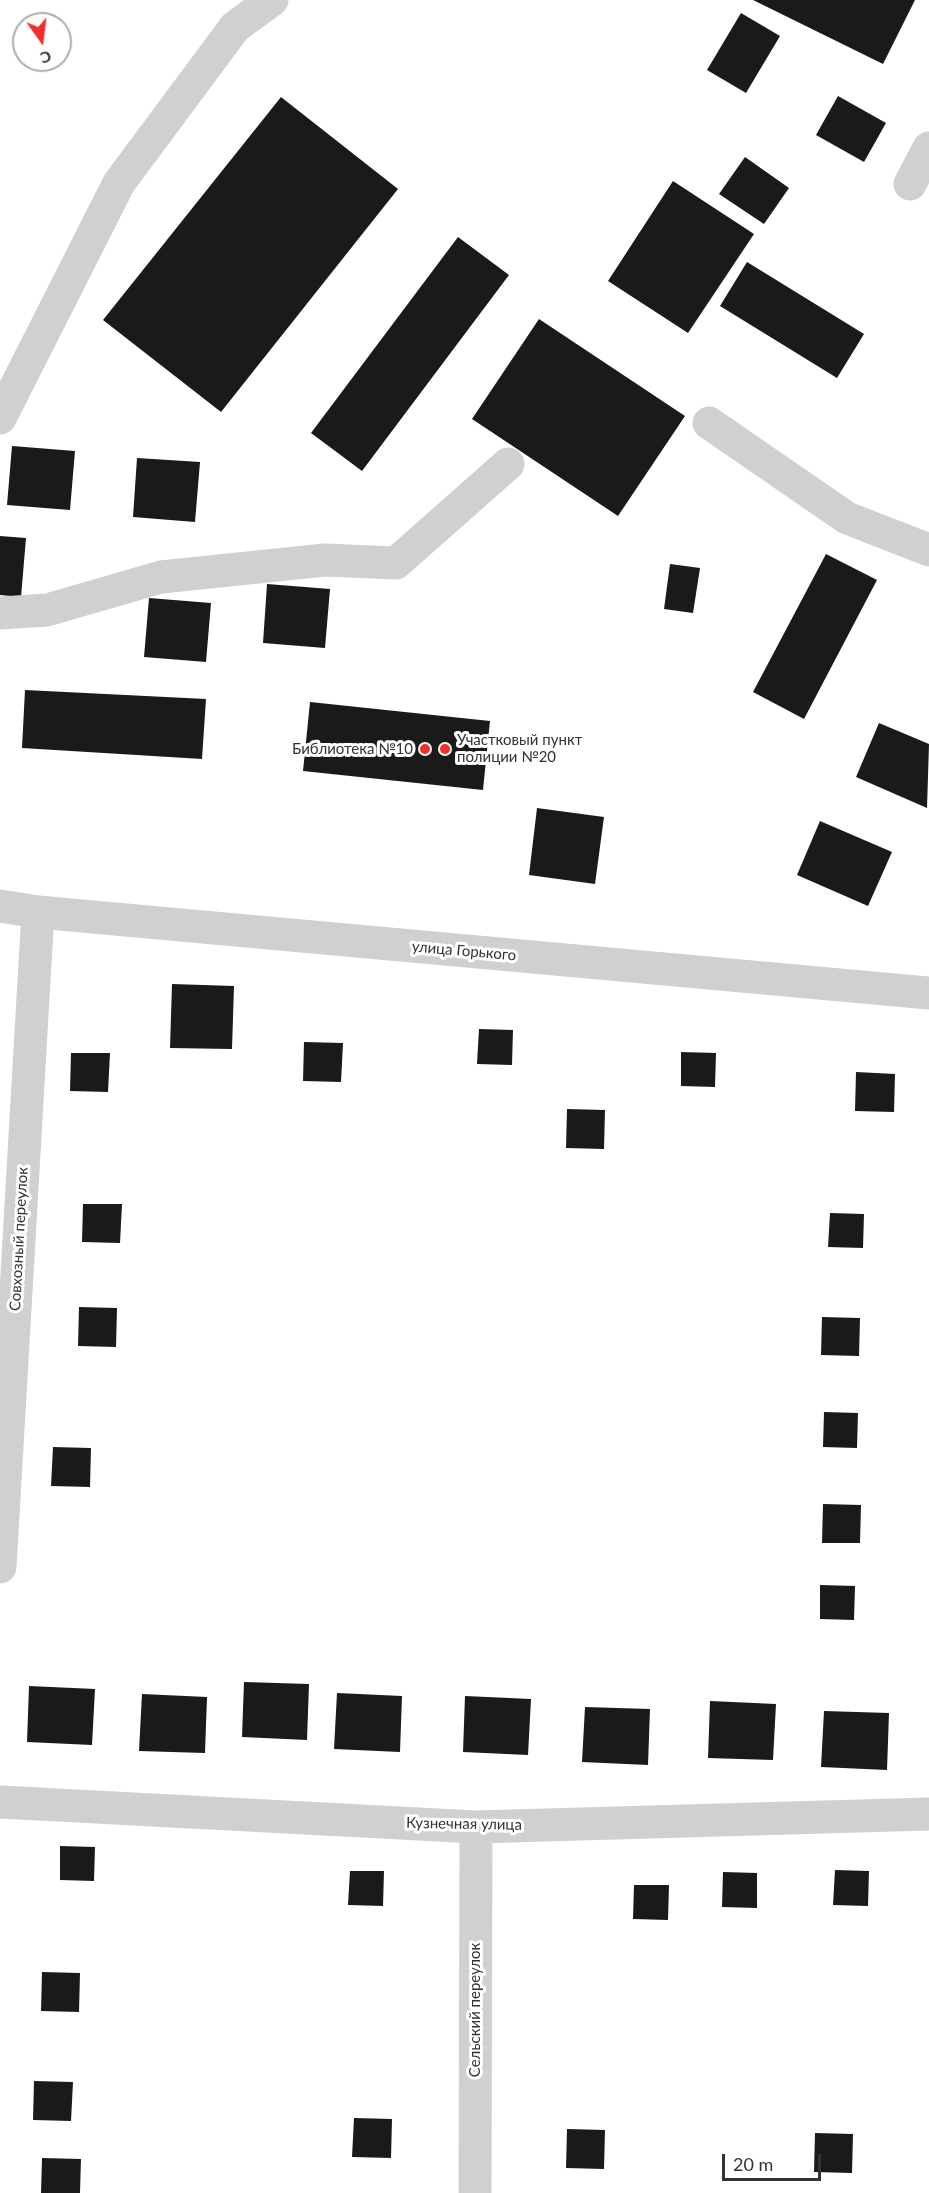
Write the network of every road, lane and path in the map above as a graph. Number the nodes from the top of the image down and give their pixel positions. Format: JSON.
{"nodes":[{"id":1,"x":272,"y":0,"type":"edge"},
{"id":2,"x":929,"y":148,"type":"edge"},
{"id":3,"x":910,"y":184,"type":"dead end"},
{"id":4,"x":0,"y":418,"type":"edge"},
{"id":5,"x":709,"y":423,"type":"dead end"},
{"id":6,"x":507,"y":464,"type":"dead end"},
{"id":7,"x":929,"y":550,"type":"edge"},
{"id":8,"x":0,"y":613,"type":"edge"},
{"id":9,"x":0,"y":906,"type":"edge"},
{"id":10,"x":38,"y":912,"type":"junction"},
{"id":11,"x":929,"y":993,"type":"edge"},
{"id":12,"x":0,"y":1567,"type":"edge"},
{"id":13,"x":0,"y":1802,"type":"edge"},
{"id":14,"x":929,"y":1814,"type":"edge"},
{"id":15,"x":476,"y":1827,"type":"junction"},
{"id":16,"x":475,"y":2193,"type":"edge"}],
"edges":[{"from":1,"to":4,"type":"lane"},
{"from":2,"to":3,"type":"lane"},
{"from":5,"to":7,"type":"lane"},
{"from":6,"to":8,"type":"lane"},
{"from":9,"to":10,"type":"lane","name":"улица Горького"},
{"from":10,"to":11,"type":"lane","name":"улица Горького"},
{"from":10,"to":12,"type":"lane","name":"Совхозный переулок"},
{"from":13,"to":15,"type":"lane","name":"Кузнечная улица"},
{"from":14,"to":15,"type":"lane","name":"Кузнечная улица"},
{"from":15,"to":16,"type":"lane","name":"Сельский переулок"}]}
